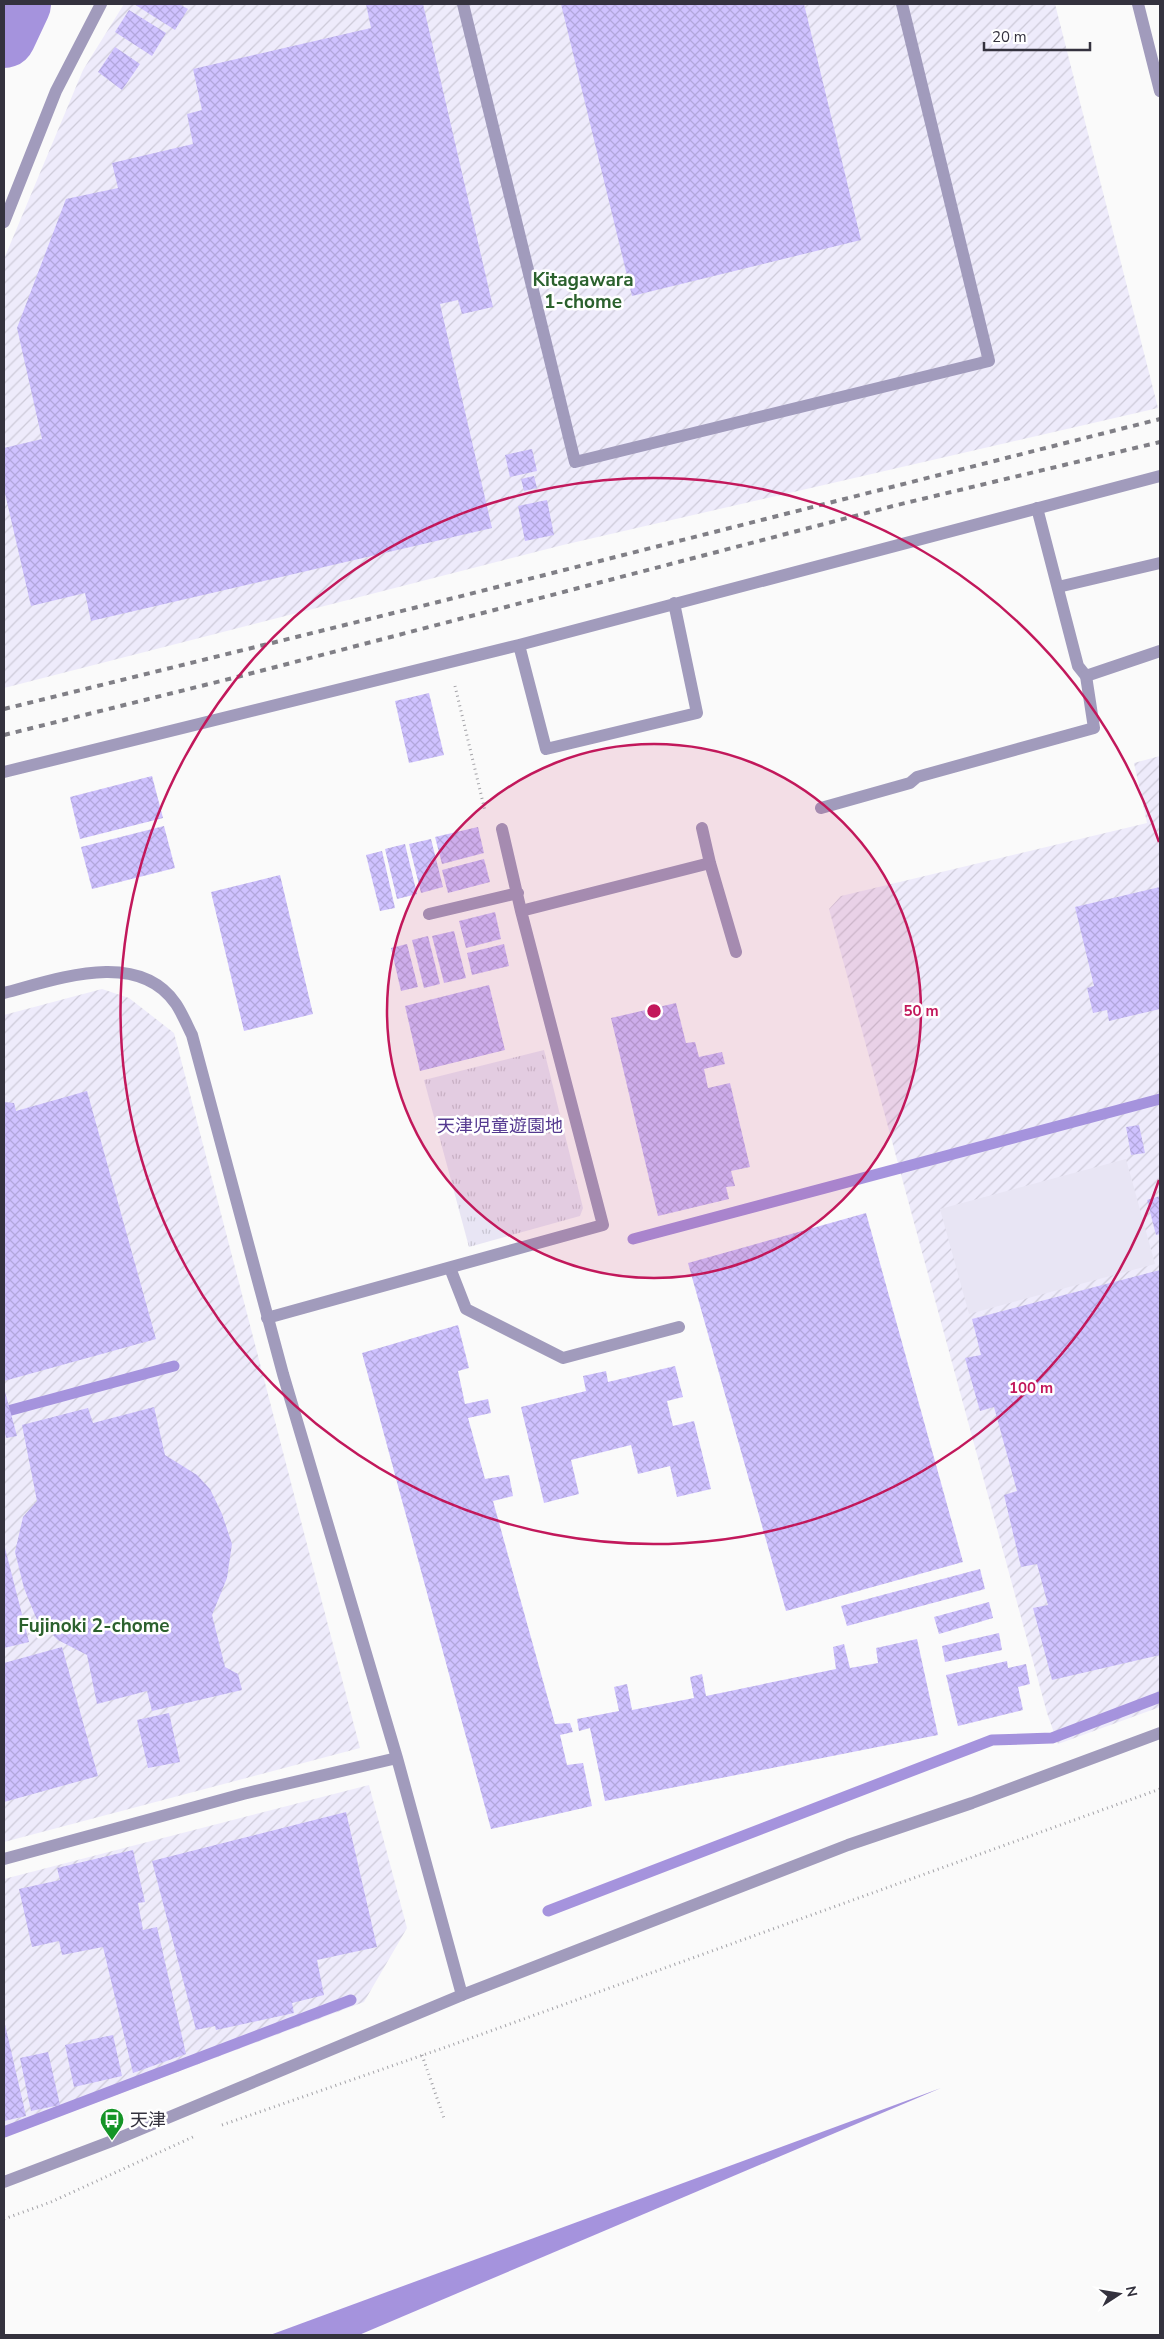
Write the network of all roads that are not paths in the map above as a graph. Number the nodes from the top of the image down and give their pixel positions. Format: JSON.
{"nodes":[{"id":1,"x":101,"y":4,"type":"edge"},
{"id":2,"x":464,"y":4,"type":"edge"},
{"id":3,"x":902,"y":4,"type":"edge"},
{"id":4,"x":1138,"y":4,"type":"edge"},
{"id":5,"x":1160,"y":91,"type":"edge"},
{"id":6,"x":4,"y":222,"type":"edge"},
{"id":7,"x":1160,"y":476,"type":"edge"},
{"id":8,"x":1037,"y":508,"type":"junction"},
{"id":9,"x":1160,"y":564,"type":"edge"},
{"id":10,"x":1058,"y":587,"type":"junction"},
{"id":11,"x":674,"y":603,"type":"junction"},
{"id":12,"x":519,"y":645,"type":"junction"},
{"id":13,"x":1160,"y":651,"type":"edge"},
{"id":14,"x":1086,"y":676,"type":"junction"},
{"id":15,"x":4,"y":772,"type":"edge"},
{"id":16,"x":821,"y":808,"type":"dead end"},
{"id":17,"x":702,"y":828,"type":"dead end"},
{"id":18,"x":502,"y":829,"type":"road end"},
{"id":19,"x":710,"y":863,"type":"junction"},
{"id":20,"x":518,"y":893,"type":"junction"},
{"id":21,"x":521,"y":911,"type":"junction"},
{"id":22,"x":429,"y":914,"type":"dead end"},
{"id":23,"x":736,"y":952,"type":"dead end"},
{"id":24,"x":4,"y":994,"type":"edge"},
{"id":25,"x":450,"y":1268,"type":"junction"},
{"id":26,"x":268,"y":1318,"type":"junction"},
{"id":27,"x":679,"y":1327,"type":"dead end"},
{"id":28,"x":1160,"y":1733,"type":"edge"},
{"id":29,"x":397,"y":1758,"type":"junction"},
{"id":30,"x":4,"y":1860,"type":"edge"},
{"id":31,"x":462,"y":1995,"type":"junction"},
{"id":32,"x":4,"y":2182,"type":"edge"}],
"edges":[{"from":1,"to":6,"type":"street"},
{"from":2,"to":3,"type":"street"},
{"from":4,"to":5,"type":"street"},
{"from":7,"to":8,"type":"street"},
{"from":8,"to":10,"type":"street"},
{"from":8,"to":11,"type":"street"},
{"from":9,"to":10,"type":"street"},
{"from":10,"to":14,"type":"street"},
{"from":11,"to":12,"type":"street"},
{"from":11,"to":12,"type":"street"},
{"from":12,"to":15,"type":"street"},
{"from":13,"to":14,"type":"street"},
{"from":14,"to":16,"type":"street"},
{"from":17,"to":19,"type":"street"},
{"from":18,"to":20,"type":"street"},
{"from":19,"to":21,"type":"street"},
{"from":19,"to":23,"type":"street"},
{"from":20,"to":21,"type":"street"},
{"from":20,"to":22,"type":"street"},
{"from":21,"to":25,"type":"street"},
{"from":24,"to":26,"type":"street"},
{"from":25,"to":26,"type":"street"},
{"from":25,"to":27,"type":"street"},
{"from":26,"to":29,"type":"street"},
{"from":28,"to":31,"type":"street"},
{"from":29,"to":30,"type":"street"},
{"from":29,"to":31,"type":"street"},
{"from":31,"to":32,"type":"street"}]}
